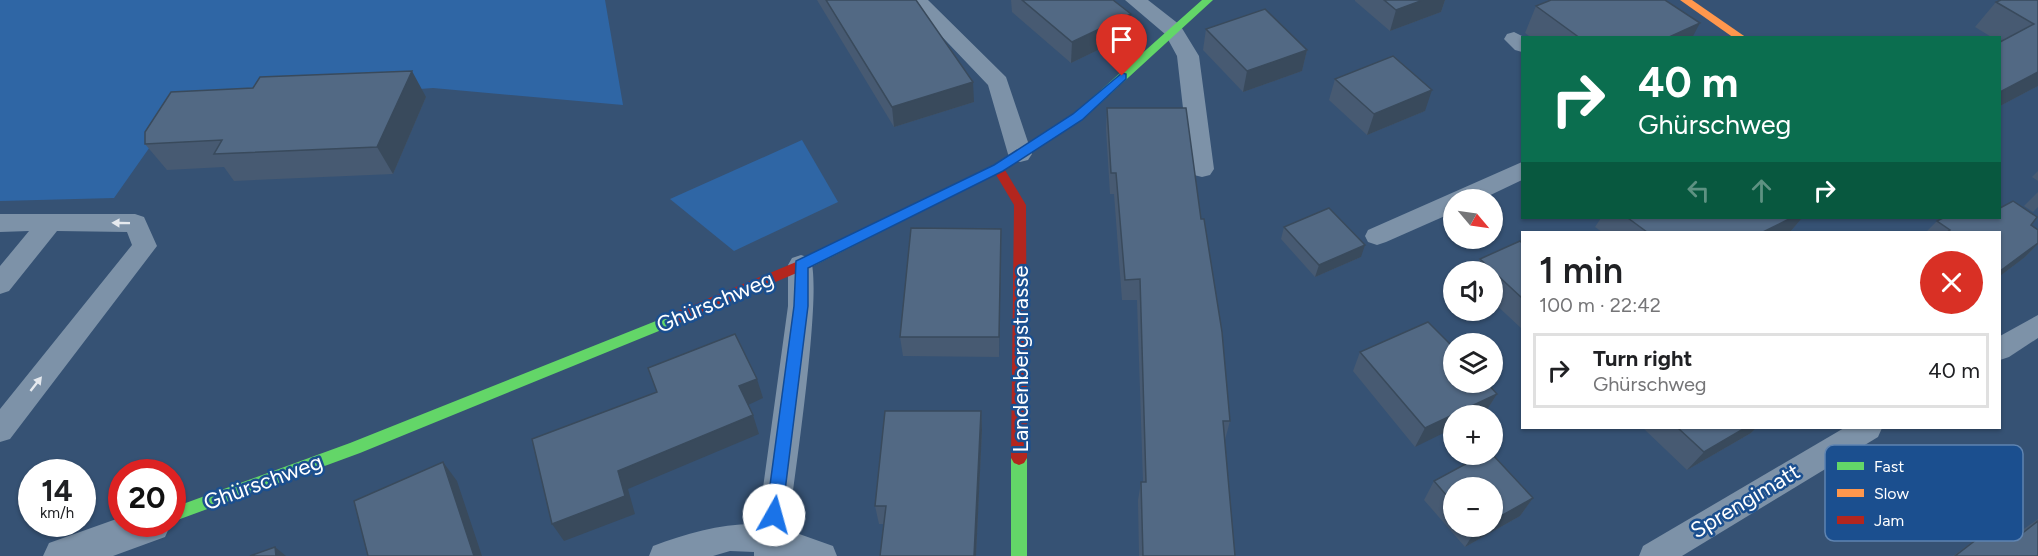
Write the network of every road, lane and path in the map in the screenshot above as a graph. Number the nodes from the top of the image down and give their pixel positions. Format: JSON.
{"nodes":[{"id":1,"x":917,"y":0,"type":"edge"},
{"id":2,"x":1135,"y":0,"type":"edge"},
{"id":3,"x":1208,"y":0,"type":"edge"},
{"id":4,"x":1685,"y":0,"type":"edge"},
{"id":5,"x":1173,"y":30,"type":"junction"},
{"id":6,"x":1739,"y":36,"type":"edge"},
{"id":7,"x":1020,"y":154,"type":"junction"},
{"id":8,"x":998,"y":168,"type":"junction"},
{"id":9,"x":1202,"y":169,"type":"dead end"},
{"id":10,"x":1521,"y":170,"type":"edge"},
{"id":11,"x":1481,"y":189,"type":"edge"},
{"id":12,"x":1443,"y":207,"type":"edge"},
{"id":13,"x":51,"y":222,"type":"junction"},
{"id":14,"x":0,"y":223,"type":"edge"},
{"id":15,"x":1377,"y":236,"type":"dead end"},
{"id":16,"x":801,"y":265,"type":"junction"},
{"id":17,"x":0,"y":284,"type":"edge"},
{"id":18,"x":2038,"y":326,"type":"edge"},
{"id":19,"x":2001,"y":348,"type":"edge"},
{"id":20,"x":1866,"y":429,"type":"edge"},
{"id":21,"x":0,"y":430,"type":"edge"},
{"id":22,"x":1840,"y":445,"type":"edge"},
{"id":23,"x":1825,"y":454,"type":"edge"},
{"id":24,"x":186,"y":511,"type":"edge"},
{"id":25,"x":115,"y":537,"type":"edge"},
{"id":26,"x":770,"y":547,"type":"edge"},
{"id":27,"x":63,"y":556,"type":"edge"},
{"id":28,"x":664,"y":556,"type":"edge"},
{"id":29,"x":822,"y":556,"type":"edge"},
{"id":30,"x":997,"y":556,"type":"edge"},
{"id":31,"x":1019,"y":556,"type":"edge"},
{"id":32,"x":1654,"y":556,"type":"edge"}],
"edges":[{"from":1,"to":7,"type":"lane"},
{"from":2,"to":5,"type":"lane"},
{"from":3,"to":5,"type":"street","name":"Ghürschweg"},
{"from":4,"to":6,"type":"street"},
{"from":5,"to":7,"type":"street","name":"Ghürschweg"},
{"from":5,"to":9,"type":"lane"},
{"from":7,"to":8,"type":"street","name":"Ghürschweg"},
{"from":8,"to":16,"type":"street","name":"Ghürschweg"},
{"from":8,"to":31,"type":"street","name":"Landenbergstrasse"},
{"from":10,"to":11,"type":"lane"},
{"from":12,"to":15,"type":"lane"},
{"from":13,"to":14,"type":"lane"},
{"from":13,"to":17,"type":"lane"},
{"from":21,"to":13,"type":"lane","one_way":true},
{"from":16,"to":24,"type":"street","name":"Ghürschweg"},
{"from":16,"to":26,"type":"lane"},
{"from":18,"to":19,"type":"lane"},
{"from":20,"to":22,"type":"lane","name":"Sprengimatt"},
{"from":23,"to":32,"type":"lane","name":"Sprengimatt"},
{"from":25,"to":27,"type":"street"},
{"from":26,"to":28,"type":"lane"},
{"from":26,"to":29,"type":"lane"},
{"from":30,"to":31,"type":"lane","name":"Landenbergstrasse"}]}
